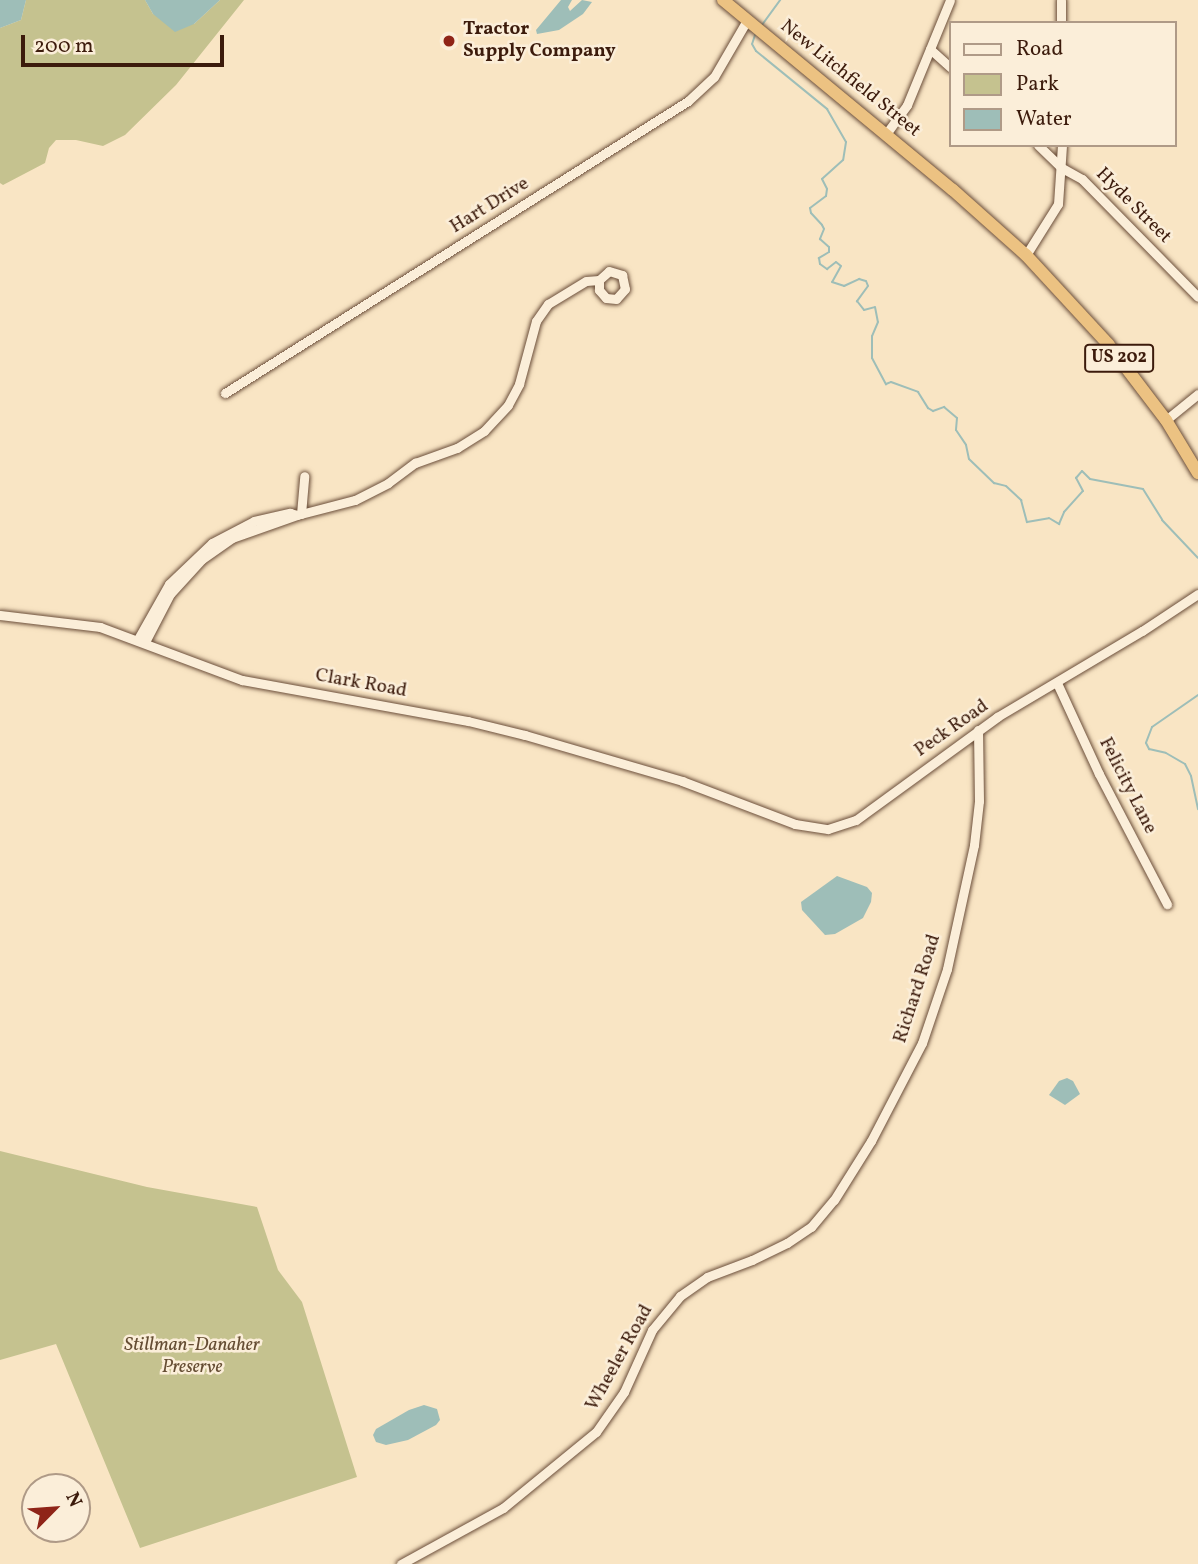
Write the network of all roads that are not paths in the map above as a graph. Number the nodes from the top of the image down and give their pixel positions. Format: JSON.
{"nodes":[{"id":1,"x":723,"y":0,"type":"edge"},
{"id":2,"x":950,"y":0,"type":"edge"},
{"id":3,"x":1061,"y":0,"type":"edge"},
{"id":4,"x":1061,"y":21,"type":"edge"},
{"id":5,"x":755,"y":27,"type":"junction"},
{"id":6,"x":930,"y":49,"type":"junction"},
{"id":7,"x":950,"y":67,"type":"edge"},
{"id":8,"x":886,"y":134,"type":"junction"},
{"id":9,"x":1040,"y":147,"type":"edge"},
{"id":10,"x":1062,"y":147,"type":"edge"},
{"id":11,"x":1062,"y":168,"type":"junction"},
{"id":12,"x":1026,"y":255,"type":"junction"},
{"id":13,"x":599,"y":280,"type":"dead end"},
{"id":14,"x":1198,"y":298,"type":"edge"},
{"id":15,"x":225,"y":393,"type":"dead end"},
{"id":16,"x":1198,"y":394,"type":"edge"},
{"id":17,"x":1166,"y":420,"type":"junction"},
{"id":18,"x":1196,"y":464,"type":"edge"},
{"id":19,"x":304,"y":476,"type":"dead end"},
{"id":20,"x":299,"y":514,"type":"junction"},
{"id":21,"x":1198,"y":594,"type":"edge"},
{"id":22,"x":0,"y":615,"type":"edge"},
{"id":23,"x":142,"y":640,"type":"junction"},
{"id":24,"x":1057,"y":683,"type":"junction"},
{"id":25,"x":978,"y":730,"type":"junction"},
{"id":26,"x":716,"y":793,"type":"joint"},
{"id":27,"x":1167,"y":904,"type":"dead end"},
{"id":28,"x":772,"y":1251,"type":"joint"},
{"id":29,"x":401,"y":1564,"type":"edge"}],
"edges":[{"from":1,"to":5,"type":"highway","name":"New Litchfield Street","number":"US 202"},
{"from":2,"to":6,"type":"street"},
{"from":3,"to":4,"type":"street"},
{"from":5,"to":8,"type":"highway","name":"New Litchfield Street","number":"US 202"},
{"from":5,"to":15,"type":"street","name":"Hart Drive"},
{"from":6,"to":7,"type":"street"},
{"from":6,"to":8,"type":"street"},
{"from":8,"to":12,"type":"highway","name":"New Litchfield Street","number":"US 202"},
{"from":9,"to":11,"type":"street","name":"Hyde Street"},
{"from":10,"to":11,"type":"street"},
{"from":11,"to":12,"type":"street"},
{"from":11,"to":14,"type":"street","name":"Hyde Street"},
{"from":12,"to":17,"type":"highway","name":"New Litchfield Street","number":"US 202"},
{"from":13,"to":20,"type":"street"},
{"from":16,"to":17,"type":"street"},
{"from":17,"to":18,"type":"highway","name":"New Litchfield Street","number":"US 202"},
{"from":19,"to":20,"type":"street"},
{"from":20,"to":23,"type":"street"},
{"from":21,"to":24,"type":"street","name":"Peck Road"},
{"from":22,"to":23,"type":"street","name":"Clark Road"},
{"from":23,"to":26,"type":"street","name":"Clark Road"},
{"from":24,"to":25,"type":"street","name":"Peck Road"},
{"from":24,"to":27,"type":"street","name":"Felicity Lane"},
{"from":25,"to":26,"type":"street","name":"Peck Road"},
{"from":25,"to":28,"type":"street","name":"Richard Road"},
{"from":28,"to":29,"type":"street","name":"Wheeler Road"}]}
